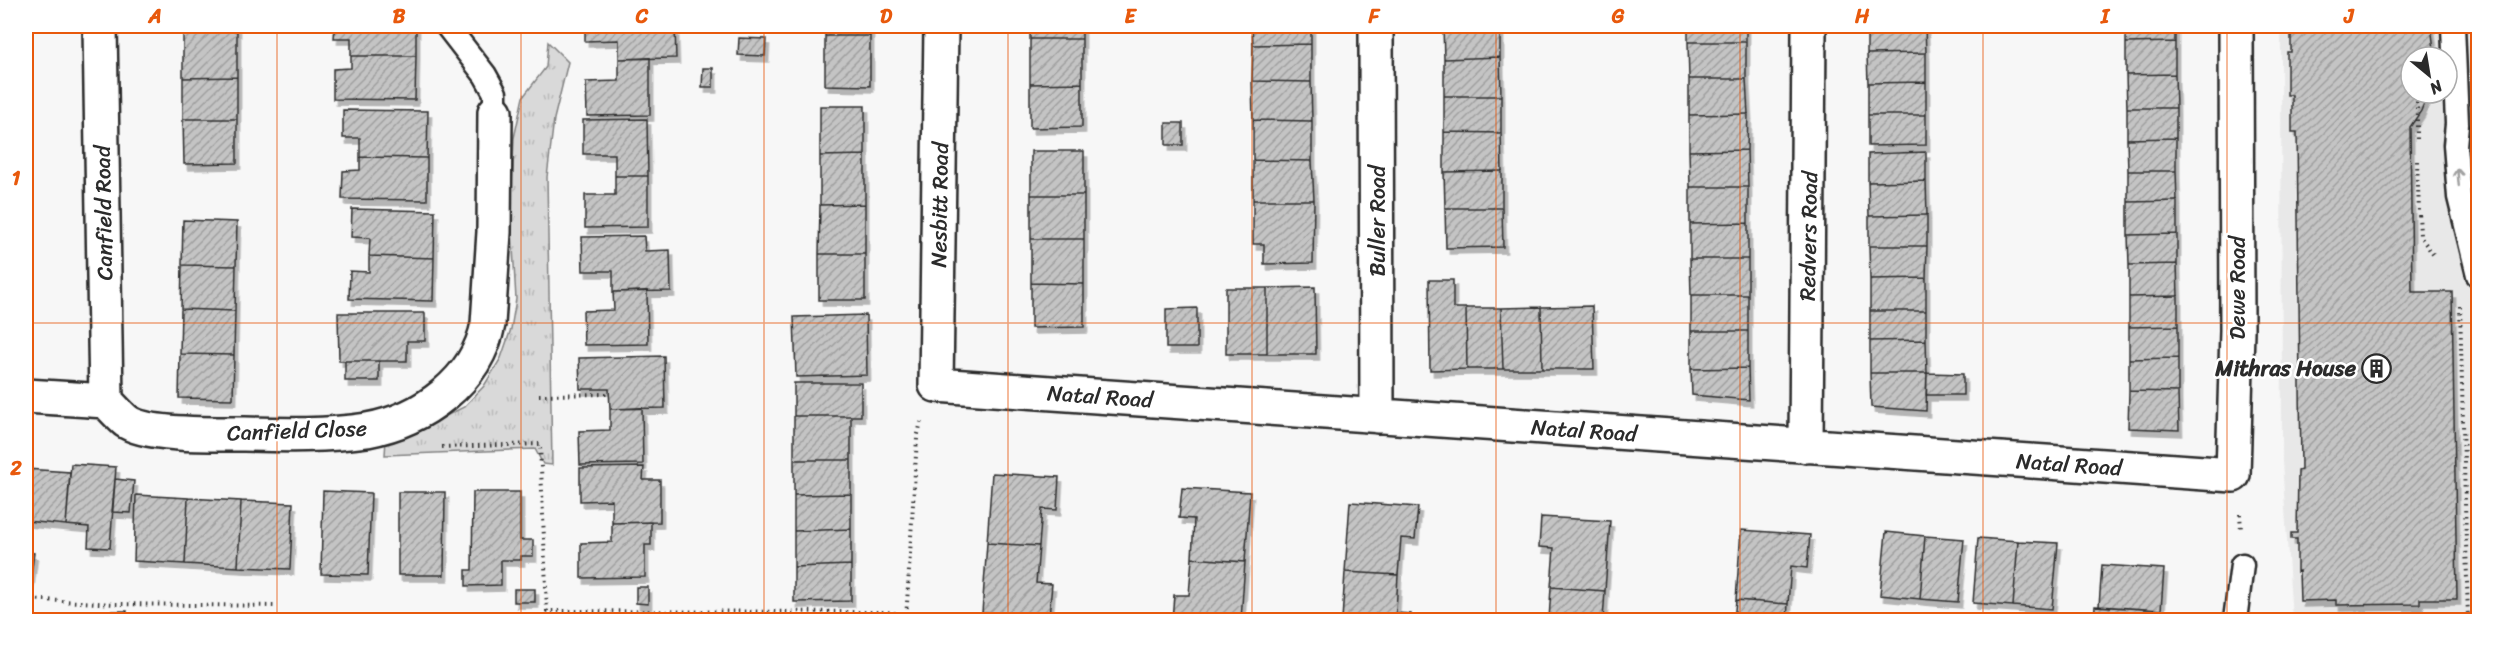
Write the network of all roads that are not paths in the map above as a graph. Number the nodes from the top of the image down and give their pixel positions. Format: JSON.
{"nodes":[{"id":1,"x":100,"y":26,"type":"edge"},
{"id":2,"x":447,"y":26,"type":"edge"},
{"id":3,"x":941,"y":26,"type":"edge"},
{"id":4,"x":1376,"y":26,"type":"edge"},
{"id":5,"x":1809,"y":26,"type":"edge"},
{"id":6,"x":2236,"y":26,"type":"edge"},
{"id":7,"x":2453,"y":26,"type":"edge"},
{"id":8,"x":495,"y":112,"type":"joint"},
{"id":9,"x":2478,"y":275,"type":"edge"},
{"id":10,"x":936,"y":385,"type":"joint"},
{"id":11,"x":26,"y":396,"type":"edge"},
{"id":12,"x":106,"y":401,"type":"junction"},
{"id":13,"x":1377,"y":416,"type":"junction"},
{"id":14,"x":1806,"y":446,"type":"junction"},
{"id":15,"x":2233,"y":475,"type":"joint"},
{"id":16,"x":2242,"y":565,"type":"road end"},
{"id":17,"x":2235,"y":621,"type":"edge"}],
"edges":[{"from":1,"to":12,"type":"street","name":"Canfield Road"},
{"from":2,"to":8,"type":"lane"},
{"from":3,"to":10,"type":"street","name":"Nesbitt Road"},
{"from":4,"to":13,"type":"street","name":"Buller Road"},
{"from":5,"to":14,"type":"street","name":"Redvers Road"},
{"from":6,"to":15,"type":"street","name":"Dewe Road"},
{"from":9,"to":7,"type":"lane","one_way":true},
{"from":8,"to":12,"type":"street","name":"Canfield Close"},
{"from":10,"to":13,"type":"street","name":"Natal Road"},
{"from":11,"to":12,"type":"street"},
{"from":13,"to":14,"type":"street","name":"Natal Road"},
{"from":14,"to":15,"type":"street","name":"Natal Road"},
{"from":16,"to":17,"type":"lane"}]}
